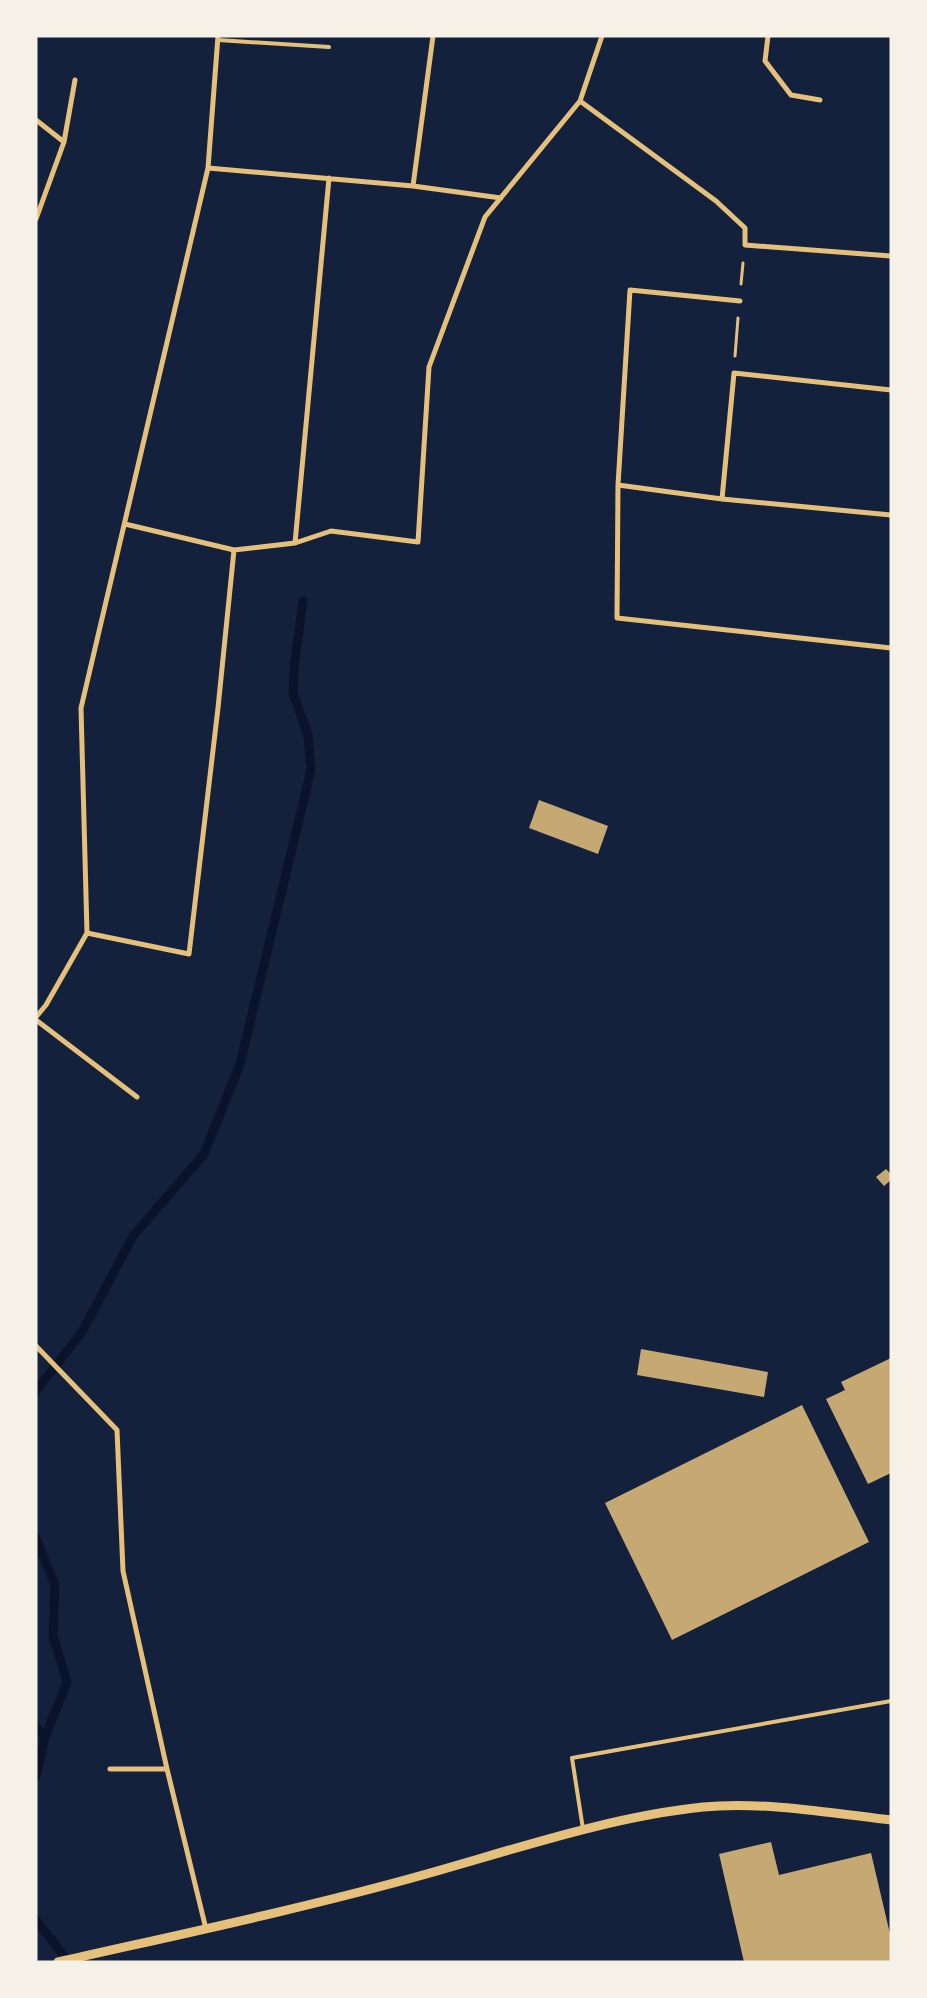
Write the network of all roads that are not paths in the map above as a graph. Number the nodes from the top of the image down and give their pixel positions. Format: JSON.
{"nodes":[{"id":1,"x":433,"y":36,"type":"edge"},
{"id":2,"x":602,"y":36,"type":"edge"},
{"id":3,"x":768,"y":36,"type":"edge"},
{"id":4,"x":218,"y":38,"type":"edge"},
{"id":5,"x":329,"y":47,"type":"dead end"},
{"id":6,"x":75,"y":80,"type":"dead end"},
{"id":7,"x":820,"y":100,"type":"dead end"},
{"id":8,"x":580,"y":101,"type":"junction"},
{"id":9,"x":36,"y":120,"type":"edge"},
{"id":10,"x":64,"y":142,"type":"junction"},
{"id":11,"x":208,"y":168,"type":"junction"},
{"id":12,"x":329,"y":178,"type":"junction"},
{"id":13,"x":413,"y":186,"type":"junction"},
{"id":14,"x":502,"y":198,"type":"junction"},
{"id":15,"x":36,"y":219,"type":"edge"},
{"id":16,"x":891,"y":256,"type":"edge"},
{"id":17,"x":740,"y":301,"type":"dead end"},
{"id":18,"x":891,"y":390,"type":"edge"},
{"id":19,"x":618,"y":485,"type":"junction"},
{"id":20,"x":722,"y":499,"type":"junction"},
{"id":21,"x":891,"y":515,"type":"edge"},
{"id":22,"x":125,"y":524,"type":"junction"},
{"id":23,"x":295,"y":543,"type":"junction"},
{"id":24,"x":234,"y":550,"type":"junction"},
{"id":25,"x":891,"y":648,"type":"edge"},
{"id":26,"x":87,"y":933,"type":"junction"},
{"id":27,"x":36,"y":1019,"type":"edge"},
{"id":28,"x":138,"y":1097,"type":"dead end"},
{"id":29,"x":36,"y":1346,"type":"edge"},
{"id":30,"x":891,"y":1701,"type":"edge"},
{"id":31,"x":110,"y":1769,"type":"dead end"},
{"id":32,"x":167,"y":1769,"type":"junction"},
{"id":33,"x":891,"y":1820,"type":"edge"},
{"id":34,"x":584,"y":1830,"type":"junction"},
{"id":35,"x":206,"y":1929,"type":"junction"},
{"id":36,"x":58,"y":1962,"type":"edge"}],
"edges":[{"from":1,"to":13,"type":"street"},
{"from":2,"to":8,"type":"street"},
{"from":3,"to":7,"type":"street"},
{"from":4,"to":5,"type":"lane"},
{"from":4,"to":11,"type":"street"},
{"from":6,"to":10,"type":"street"},
{"from":8,"to":14,"type":"street"},
{"from":8,"to":16,"type":"street"},
{"from":9,"to":10,"type":"street"},
{"from":10,"to":15,"type":"street"},
{"from":11,"to":12,"type":"street"},
{"from":11,"to":22,"type":"street"},
{"from":12,"to":13,"type":"street"},
{"from":12,"to":23,"type":"street"},
{"from":13,"to":14,"type":"street"},
{"from":14,"to":23,"type":"street"},
{"from":17,"to":19,"type":"street"},
{"from":18,"to":20,"type":"street"},
{"from":19,"to":20,"type":"street"},
{"from":19,"to":25,"type":"street"},
{"from":20,"to":21,"type":"street"},
{"from":22,"to":24,"type":"street"},
{"from":22,"to":26,"type":"street"},
{"from":23,"to":24,"type":"street"},
{"from":24,"to":26,"type":"street"},
{"from":26,"to":27,"type":"street"},
{"from":27,"to":28,"type":"street"},
{"from":29,"to":32,"type":"street"},
{"from":30,"to":34,"type":"lane"},
{"from":31,"to":32,"type":"street"},
{"from":32,"to":35,"type":"street"},
{"from":33,"to":34,"type":"street"},
{"from":34,"to":35,"type":"street"},
{"from":35,"to":36,"type":"street"}]}
